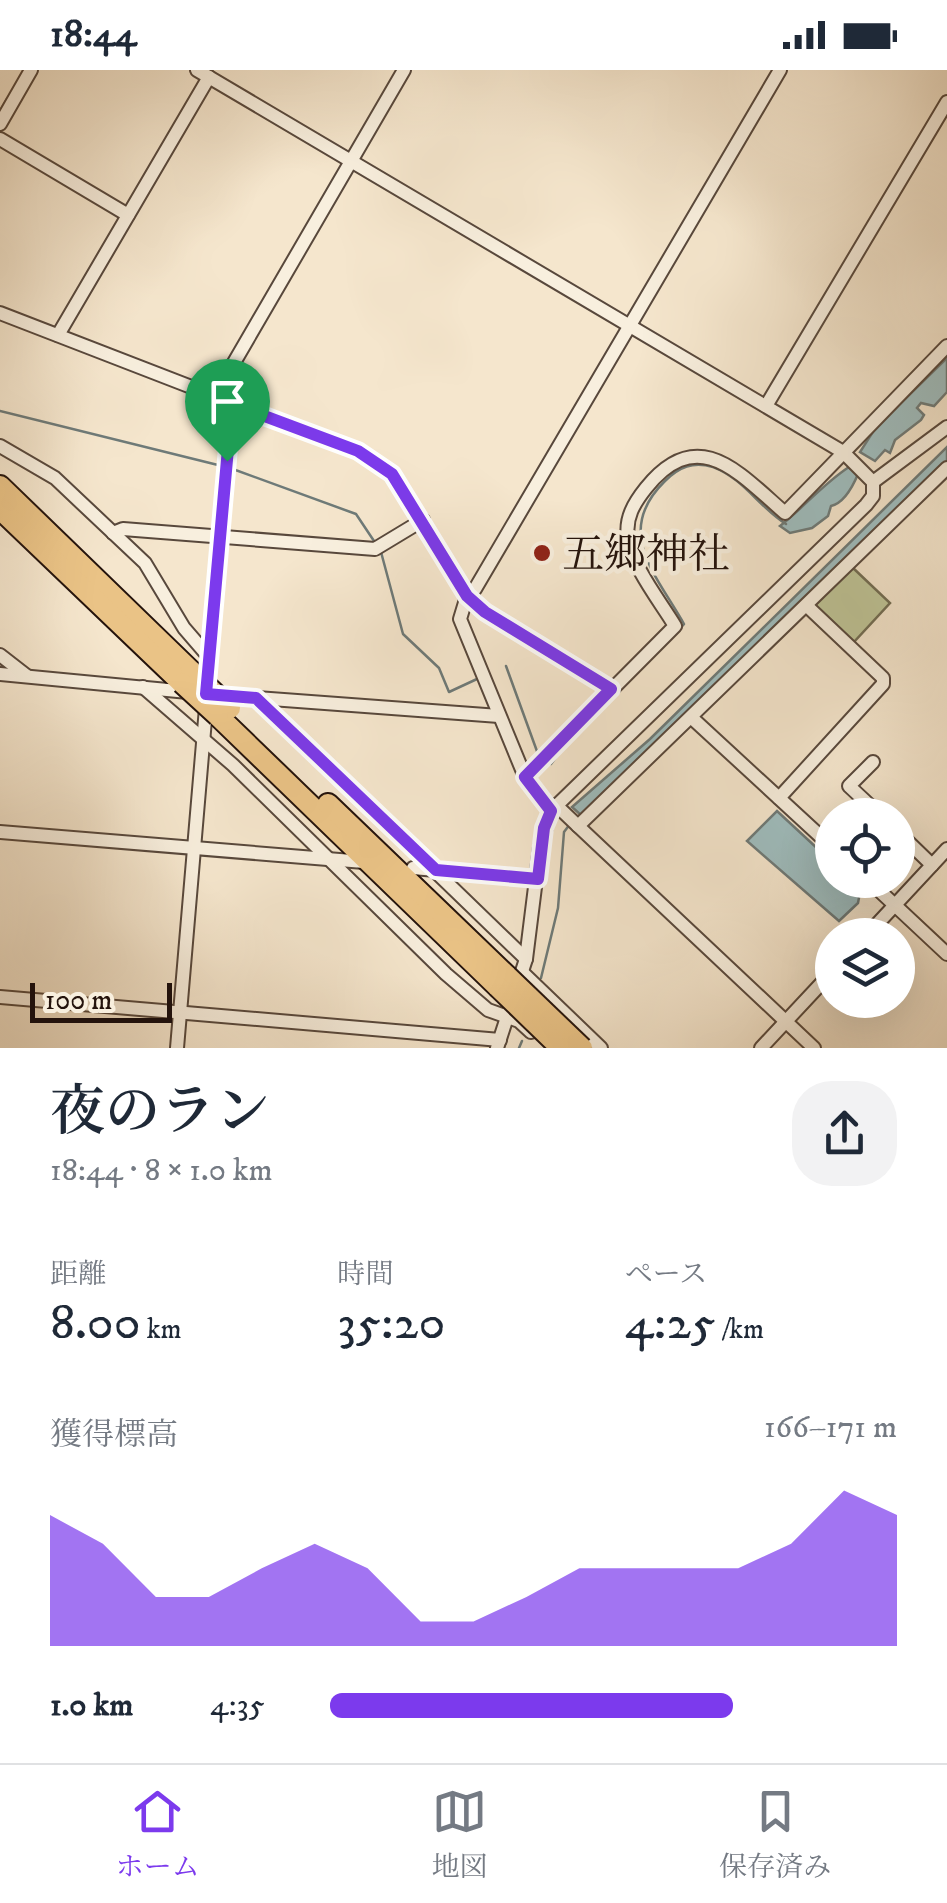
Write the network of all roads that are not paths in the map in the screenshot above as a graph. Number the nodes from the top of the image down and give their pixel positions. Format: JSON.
{"nodes":[{"id":1,"x":31,"y":70,"type":"edge"},
{"id":2,"x":404,"y":70,"type":"edge"},
{"id":3,"x":780,"y":70,"type":"edge"},
{"id":4,"x":203,"y":74,"type":"edge"},
{"id":5,"x":947,"y":102,"type":"edge"},
{"id":6,"x":0,"y":124,"type":"edge"},
{"id":7,"x":0,"y":138,"type":"edge"},
{"id":8,"x":352,"y":160,"type":"junction"},
{"id":9,"x":128,"y":215,"type":"junction"},
{"id":10,"x":0,"y":314,"type":"edge"},
{"id":11,"x":632,"y":324,"type":"junction"},
{"id":12,"x":58,"y":334,"type":"junction"},
{"id":13,"x":947,"y":346,"type":"edge"},
{"id":14,"x":214,"y":397,"type":"junction"},
{"id":15,"x":232,"y":404,"type":"junction"},
{"id":16,"x":766,"y":406,"type":"junction"},
{"id":17,"x":947,"y":427,"type":"edge"},
{"id":18,"x":0,"y":446,"type":"edge"},
{"id":19,"x":843,"y":452,"type":"junction"},
{"id":20,"x":947,"y":468,"type":"edge"},
{"id":21,"x":869,"y":477,"type":"junction"},
{"id":22,"x":0,"y":486,"type":"edge"},
{"id":23,"x":0,"y":509,"type":"edge"},
{"id":24,"x":423,"y":520,"type":"junction"},
{"id":25,"x":113,"y":533,"type":"junction"},
{"id":26,"x":222,"y":538,"type":"junction"},
{"id":27,"x":467,"y":596,"type":"junction"},
{"id":28,"x":807,"y":606,"type":"junction"},
{"id":29,"x":0,"y":655,"type":"edge"},
{"id":30,"x":209,"y":657,"type":"junction"},
{"id":31,"x":0,"y":674,"type":"edge"},
{"id":32,"x":29,"y":677,"type":"junction"},
{"id":33,"x":187,"y":677,"type":"junction"},
{"id":34,"x":143,"y":687,"type":"junction"},
{"id":35,"x":611,"y":689,"type":"junction"},
{"id":36,"x":206,"y":694,"type":"junction"},
{"id":37,"x":256,"y":698,"type":"junction"},
{"id":38,"x":499,"y":716,"type":"junction"},
{"id":39,"x":692,"y":718,"type":"junction"},
{"id":40,"x":203,"y":741,"type":"junction"},
{"id":41,"x":873,"y":762,"type":"dead end"},
{"id":42,"x":525,"y":777,"type":"junction"},
{"id":43,"x":779,"y":798,"type":"junction"},
{"id":44,"x":862,"y":798,"type":"edge"},
{"id":45,"x":554,"y":808,"type":"junction"},
{"id":46,"x":574,"y":822,"type":"junction"},
{"id":47,"x":815,"y":831,"type":"edge"},
{"id":48,"x":0,"y":832,"type":"edge"},
{"id":49,"x":193,"y":848,"type":"junction"},
{"id":50,"x":915,"y":848,"type":"edge"},
{"id":51,"x":947,"y":849,"type":"edge"},
{"id":52,"x":331,"y":860,"type":"junction"},
{"id":53,"x":364,"y":862,"type":"dead end"},
{"id":54,"x":932,"y":865,"type":"junction"},
{"id":55,"x":413,"y":868,"type":"dead end"},
{"id":56,"x":436,"y":870,"type":"junction"},
{"id":57,"x":538,"y":879,"type":"junction"},
{"id":58,"x":887,"y":898,"type":"edge"},
{"id":59,"x":895,"y":905,"type":"junction"},
{"id":60,"x":883,"y":918,"type":"edge"},
{"id":61,"x":947,"y":954,"type":"edge"},
{"id":62,"x":513,"y":974,"type":"junction"},
{"id":63,"x":815,"y":990,"type":"edge"},
{"id":64,"x":0,"y":997,"type":"edge"},
{"id":65,"x":180,"y":1012,"type":"junction"},
{"id":66,"x":508,"y":1016,"type":"junction"},
{"id":67,"x":786,"y":1022,"type":"junction"},
{"id":68,"x":498,"y":1044,"type":"edge"},
{"id":69,"x":177,"y":1048,"type":"edge"},
{"id":70,"x":547,"y":1048,"type":"edge"},
{"id":71,"x":561,"y":1048,"type":"edge"},
{"id":72,"x":582,"y":1048,"type":"edge"},
{"id":73,"x":601,"y":1048,"type":"edge"},
{"id":74,"x":760,"y":1048,"type":"edge"},
{"id":75,"x":814,"y":1048,"type":"edge"}],
"edges":[{"from":1,"to":6,"type":"street"},
{"from":2,"to":8,"type":"street"},
{"from":3,"to":11,"type":"street"},
{"from":4,"to":8,"type":"street"},
{"from":4,"to":9,"type":"street"},
{"from":5,"to":16,"type":"street"},
{"from":7,"to":9,"type":"street"},
{"from":8,"to":11,"type":"street"},
{"from":8,"to":14,"type":"street"},
{"from":9,"to":12,"type":"street"},
{"from":10,"to":12,"type":"street"},
{"from":11,"to":16,"type":"street"},
{"from":11,"to":27,"type":"street"},
{"from":12,"to":14,"type":"street"},
{"from":13,"to":19,"type":"street"},
{"from":14,"to":15,"type":"street"},
{"from":15,"to":24,"type":"street"},
{"from":15,"to":26,"type":"street"},
{"from":16,"to":19,"type":"street"},
{"from":17,"to":21,"type":"street"},
{"from":18,"to":25,"type":"street"},
{"from":19,"to":21,"type":"street"},
{"from":19,"to":35,"type":"street"},
{"from":20,"to":28,"type":"street"},
{"from":21,"to":45,"type":"street"},
{"from":22,"to":33,"type":"highway"},
{"from":23,"to":33,"type":"highway"},
{"from":24,"to":26,"type":"street"},
{"from":24,"to":27,"type":"street"},
{"from":25,"to":26,"type":"street"},
{"from":25,"to":30,"type":"street"},
{"from":26,"to":30,"type":"street"},
{"from":27,"to":35,"type":"street"},
{"from":27,"to":38,"type":"street"},
{"from":28,"to":39,"type":"street"},
{"from":28,"to":43,"type":"street"},
{"from":29,"to":32,"type":"street"},
{"from":30,"to":36,"type":"street"},
{"from":31,"to":32,"type":"street"},
{"from":32,"to":34,"type":"street"},
{"from":33,"to":62,"type":"highway","bridge":true},
{"from":34,"to":36,"type":"street"},
{"from":34,"to":40,"type":"street"},
{"from":35,"to":42,"type":"street"},
{"from":36,"to":37,"type":"street"},
{"from":36,"to":40,"type":"street"},
{"from":37,"to":38,"type":"street"},
{"from":37,"to":56,"type":"street"},
{"from":38,"to":42,"type":"street"},
{"from":39,"to":43,"type":"street"},
{"from":39,"to":46,"type":"street"},
{"from":40,"to":49,"type":"street"},
{"from":40,"to":52,"type":"street"},
{"from":41,"to":44,"type":"street"},
{"from":42,"to":45,"type":"street"},
{"from":43,"to":47,"type":"street"},
{"from":45,"to":46,"type":"street"},
{"from":45,"to":57,"type":"street"},
{"from":46,"to":67,"type":"street"},
{"from":48,"to":49,"type":"street"},
{"from":49,"to":52,"type":"street"},
{"from":49,"to":65,"type":"street"},
{"from":50,"to":54,"type":"street"},
{"from":51,"to":54,"type":"street"},
{"from":52,"to":53,"type":"street"},
{"from":52,"to":66,"type":"street"},
{"from":54,"to":59,"type":"street"},
{"from":55,"to":56,"type":"street"},
{"from":56,"to":57,"type":"street"},
{"from":56,"to":62,"type":"street"},
{"from":57,"to":62,"type":"street"},
{"from":58,"to":59,"type":"street"},
{"from":59,"to":60,"type":"street"},
{"from":59,"to":61,"type":"street"},
{"from":62,"to":66,"type":"street"},
{"from":62,"to":71,"type":"highway","bridge":true},
{"from":62,"to":72,"type":"highway","bridge":true},
{"from":62,"to":73,"type":"street"},
{"from":63,"to":67,"type":"street"},
{"from":64,"to":65,"type":"street"},
{"from":65,"to":68,"type":"street"},
{"from":65,"to":69,"type":"street"},
{"from":66,"to":68,"type":"street"},
{"from":66,"to":70,"type":"street"},
{"from":67,"to":74,"type":"street"},
{"from":67,"to":75,"type":"street"}]}
